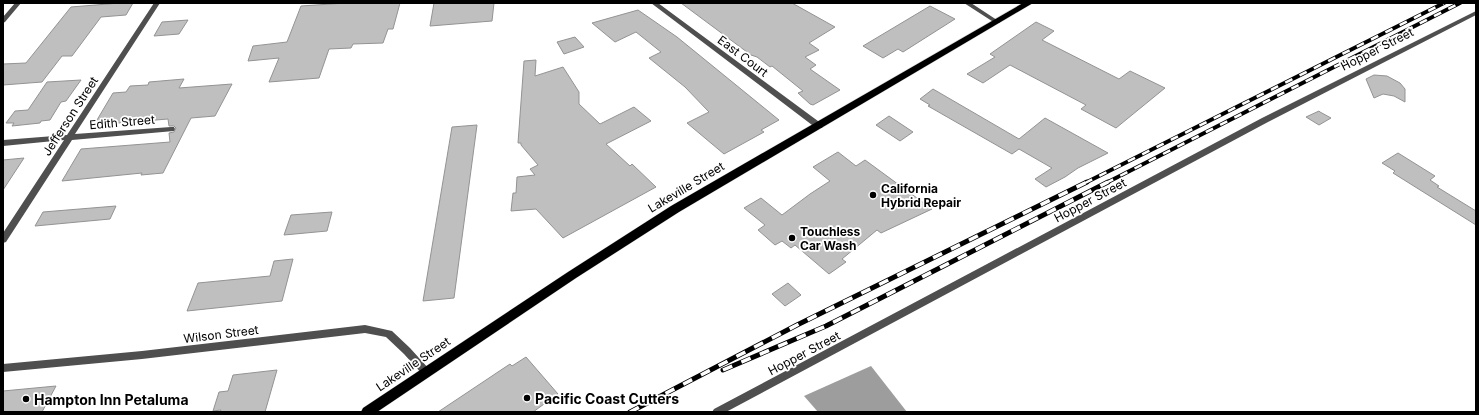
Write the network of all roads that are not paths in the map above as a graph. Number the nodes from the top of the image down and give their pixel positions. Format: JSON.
{"nodes":[{"id":1,"x":18,"y":3,"type":"edge"},
{"id":2,"x":157,"y":3,"type":"edge"},
{"id":3,"x":654,"y":3,"type":"edge"},
{"id":4,"x":967,"y":3,"type":"edge"},
{"id":5,"x":1029,"y":3,"type":"edge"},
{"id":6,"x":1476,"y":13,"type":"edge"},
{"id":7,"x":3,"y":20,"type":"edge"},
{"id":8,"x":997,"y":22,"type":"junction"},
{"id":9,"x":819,"y":126,"type":"junction"},
{"id":10,"x":171,"y":129,"type":"dead end"},
{"id":11,"x":69,"y":138,"type":"junction"},
{"id":12,"x":3,"y":143,"type":"edge"},
{"id":13,"x":3,"y":240,"type":"edge"},
{"id":14,"x":3,"y":368,"type":"edge"},
{"id":15,"x":426,"y":372,"type":"junction"},
{"id":16,"x":367,"y":412,"type":"edge"},
{"id":17,"x":717,"y":412,"type":"edge"}],
"edges":[{"from":1,"to":7,"type":"street"},
{"from":2,"to":11,"type":"street","name":"Jefferson Street"},
{"from":3,"to":9,"type":"street","name":"East Court"},
{"from":4,"to":8,"type":"street"},
{"from":5,"to":8,"type":"main road","name":"Lakeville Street"},
{"from":6,"to":17,"type":"street","name":"Hopper Street"},
{"from":8,"to":9,"type":"main road","name":"Lakeville Street"},
{"from":9,"to":15,"type":"main road","name":"Lakeville Street"},
{"from":10,"to":11,"type":"street","name":"Edith Street"},
{"from":11,"to":12,"type":"street","name":"Edith Street"},
{"from":11,"to":13,"type":"street","name":"Jefferson Street"},
{"from":14,"to":15,"type":"street","name":"Wilson Street"},
{"from":15,"to":16,"type":"main road","name":"Lakeville Street"}]}
